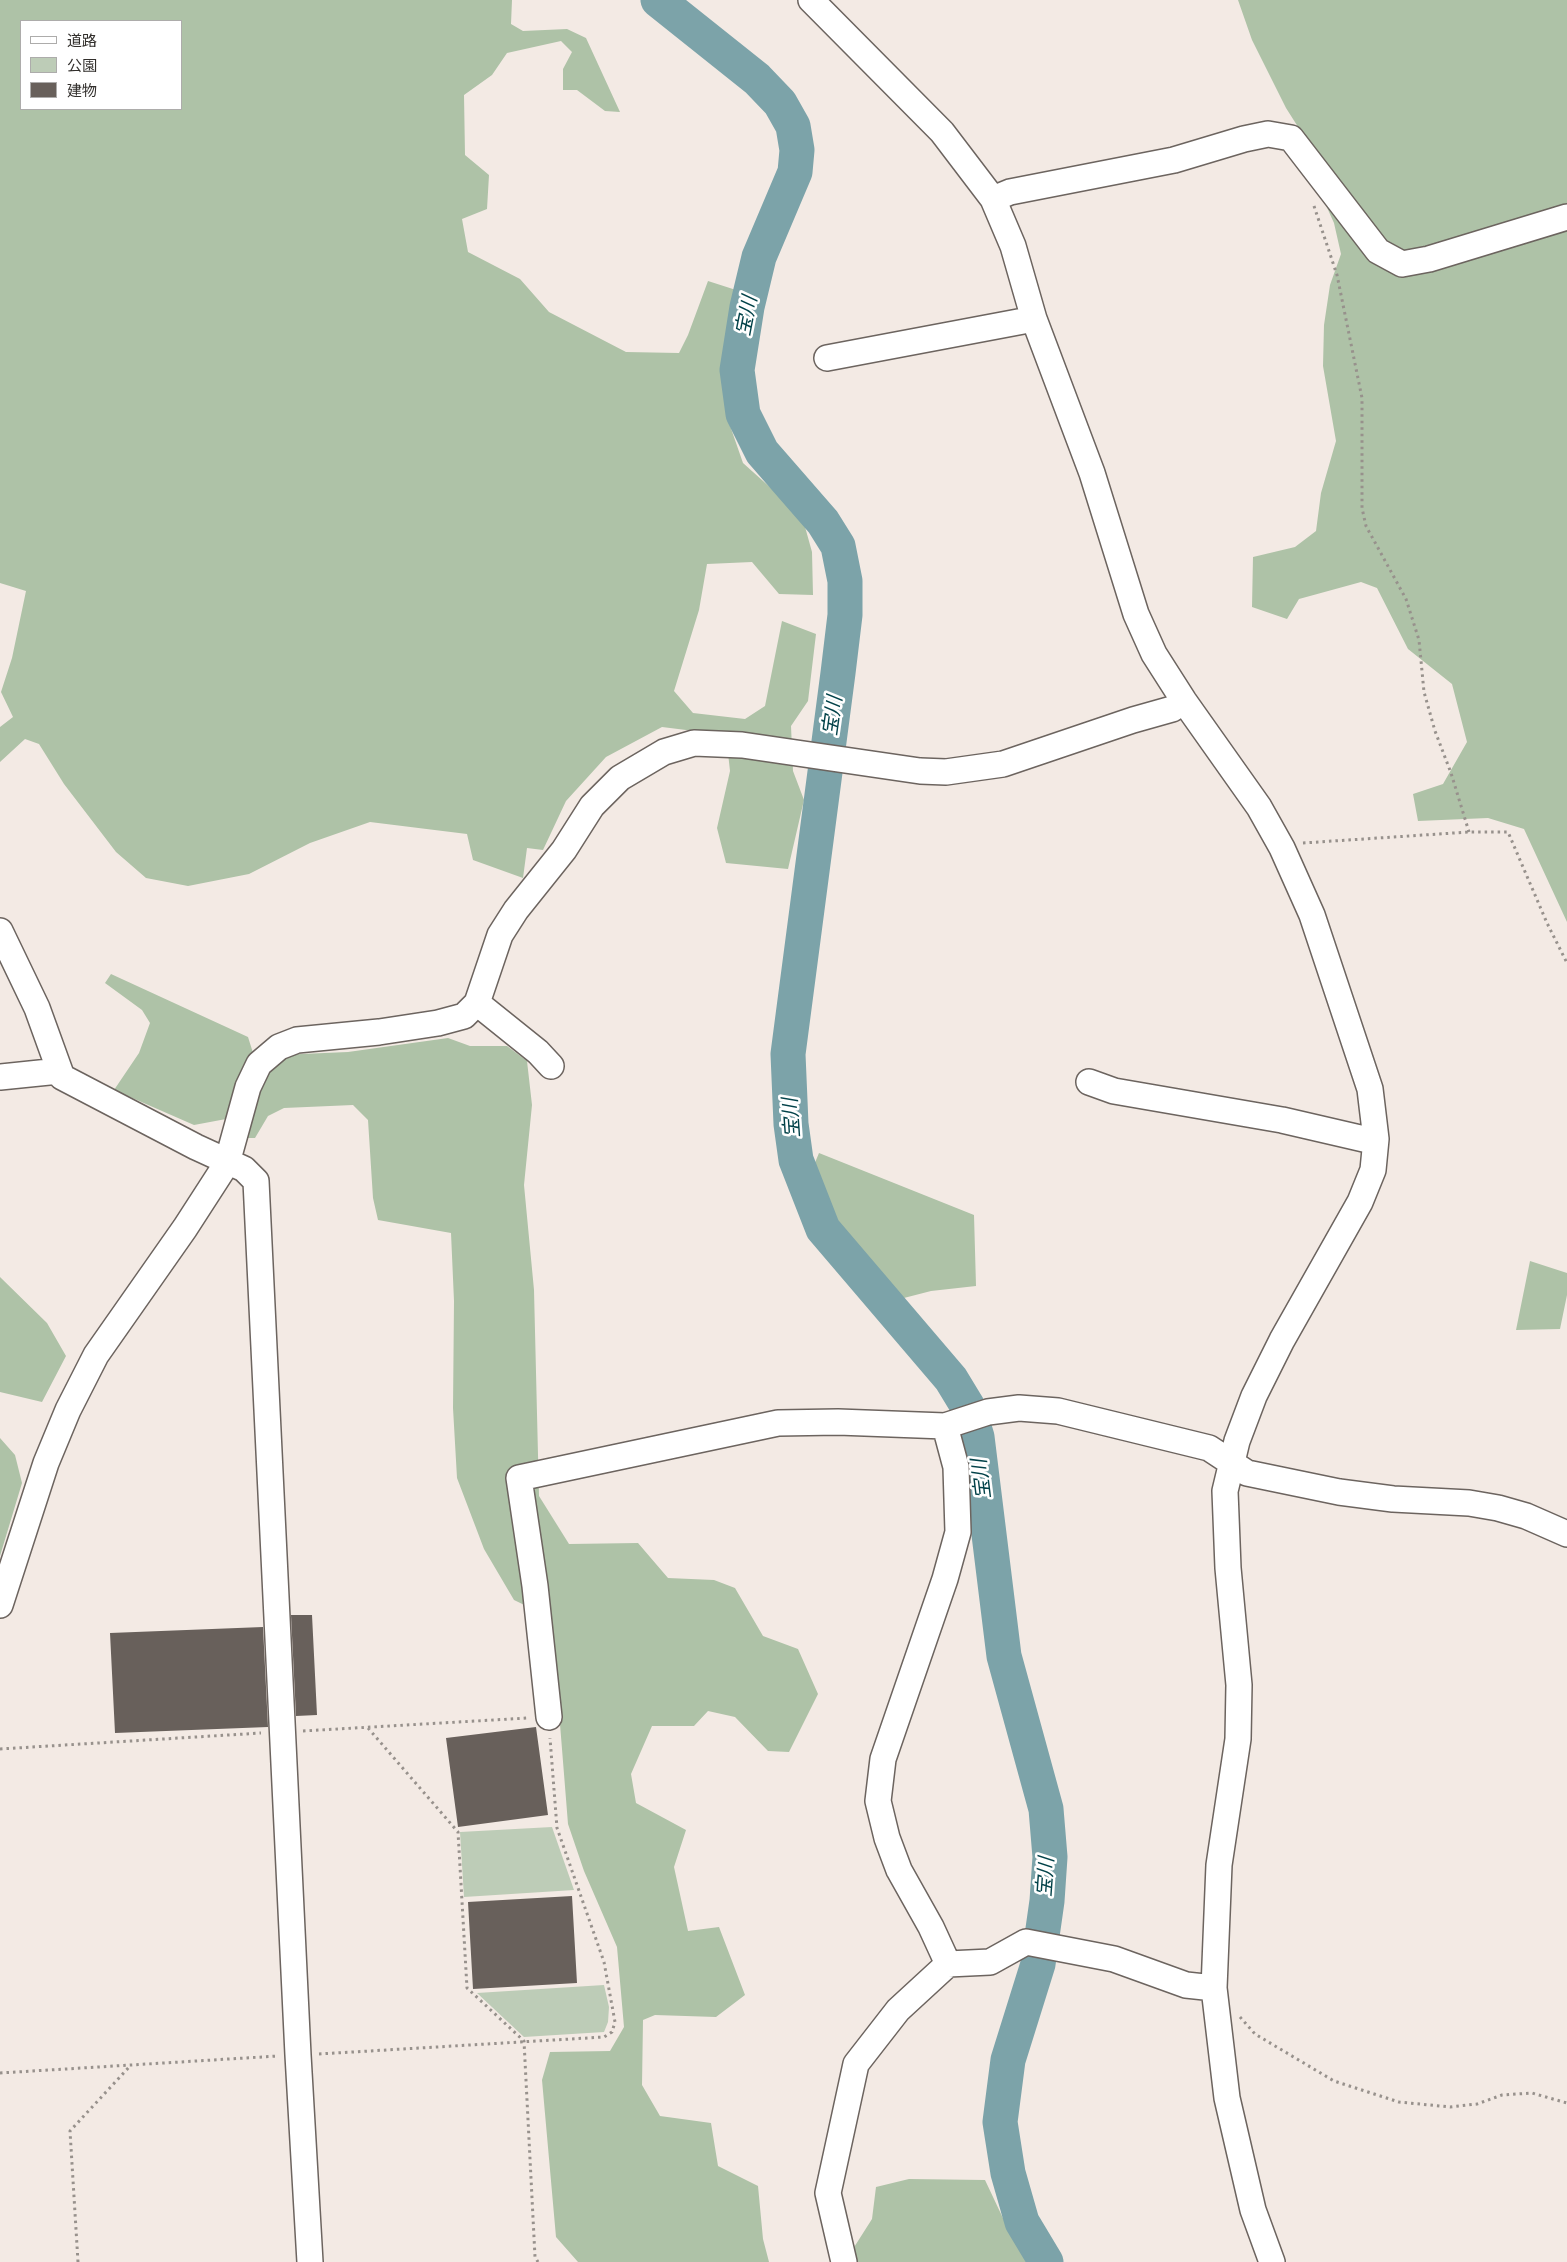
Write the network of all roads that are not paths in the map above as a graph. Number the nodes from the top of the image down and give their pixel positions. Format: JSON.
{"nodes":[{"id":1,"x":811,"y":0,"type":"edge"},
{"id":2,"x":993,"y":199,"type":"junction"},
{"id":3,"x":1567,"y":217,"type":"edge"},
{"id":4,"x":1034,"y":318,"type":"junction"},
{"id":5,"x":827,"y":358,"type":"dead end"},
{"id":6,"x":1184,"y":702,"type":"junction"},
{"id":7,"x":0,"y":931,"type":"edge"},
{"id":8,"x":477,"y":1003,"type":"junction"},
{"id":9,"x":551,"y":1066,"type":"dead end"},
{"id":10,"x":59,"y":1071,"type":"junction"},
{"id":11,"x":0,"y":1077,"type":"edge"},
{"id":12,"x":1089,"y":1082,"type":"dead end"},
{"id":13,"x":1376,"y":1139,"type":"junction"},
{"id":14,"x":227,"y":1163,"type":"junction"},
{"id":15,"x":945,"y":1426,"type":"junction"},
{"id":16,"x":1232,"y":1465,"type":"junction"},
{"id":17,"x":1567,"y":1534,"type":"edge"},
{"id":18,"x":0,"y":1605,"type":"edge"},
{"id":19,"x":549,"y":1717,"type":"road end"},
{"id":20,"x":948,"y":1964,"type":"junction"},
{"id":21,"x":1214,"y":1988,"type":"junction"},
{"id":22,"x":310,"y":2262,"type":"edge"},
{"id":23,"x":844,"y":2262,"type":"edge"},
{"id":24,"x":1272,"y":2262,"type":"edge"}],
"edges":[{"from":1,"to":2,"type":"street"},
{"from":2,"to":3,"type":"street"},
{"from":2,"to":4,"type":"street"},
{"from":4,"to":5,"type":"street"},
{"from":4,"to":6,"type":"street"},
{"from":6,"to":8,"type":"street"},
{"from":6,"to":13,"type":"street"},
{"from":7,"to":10,"type":"street"},
{"from":8,"to":9,"type":"street"},
{"from":8,"to":14,"type":"street"},
{"from":10,"to":11,"type":"street"},
{"from":10,"to":14,"type":"street"},
{"from":12,"to":13,"type":"street"},
{"from":13,"to":16,"type":"street"},
{"from":14,"to":18,"type":"street"},
{"from":14,"to":22,"type":"street"},
{"from":15,"to":16,"type":"street"},
{"from":15,"to":19,"type":"street"},
{"from":15,"to":20,"type":"street"},
{"from":16,"to":17,"type":"street"},
{"from":16,"to":21,"type":"street"},
{"from":20,"to":21,"type":"street"},
{"from":20,"to":23,"type":"street"},
{"from":21,"to":24,"type":"street"}]}
